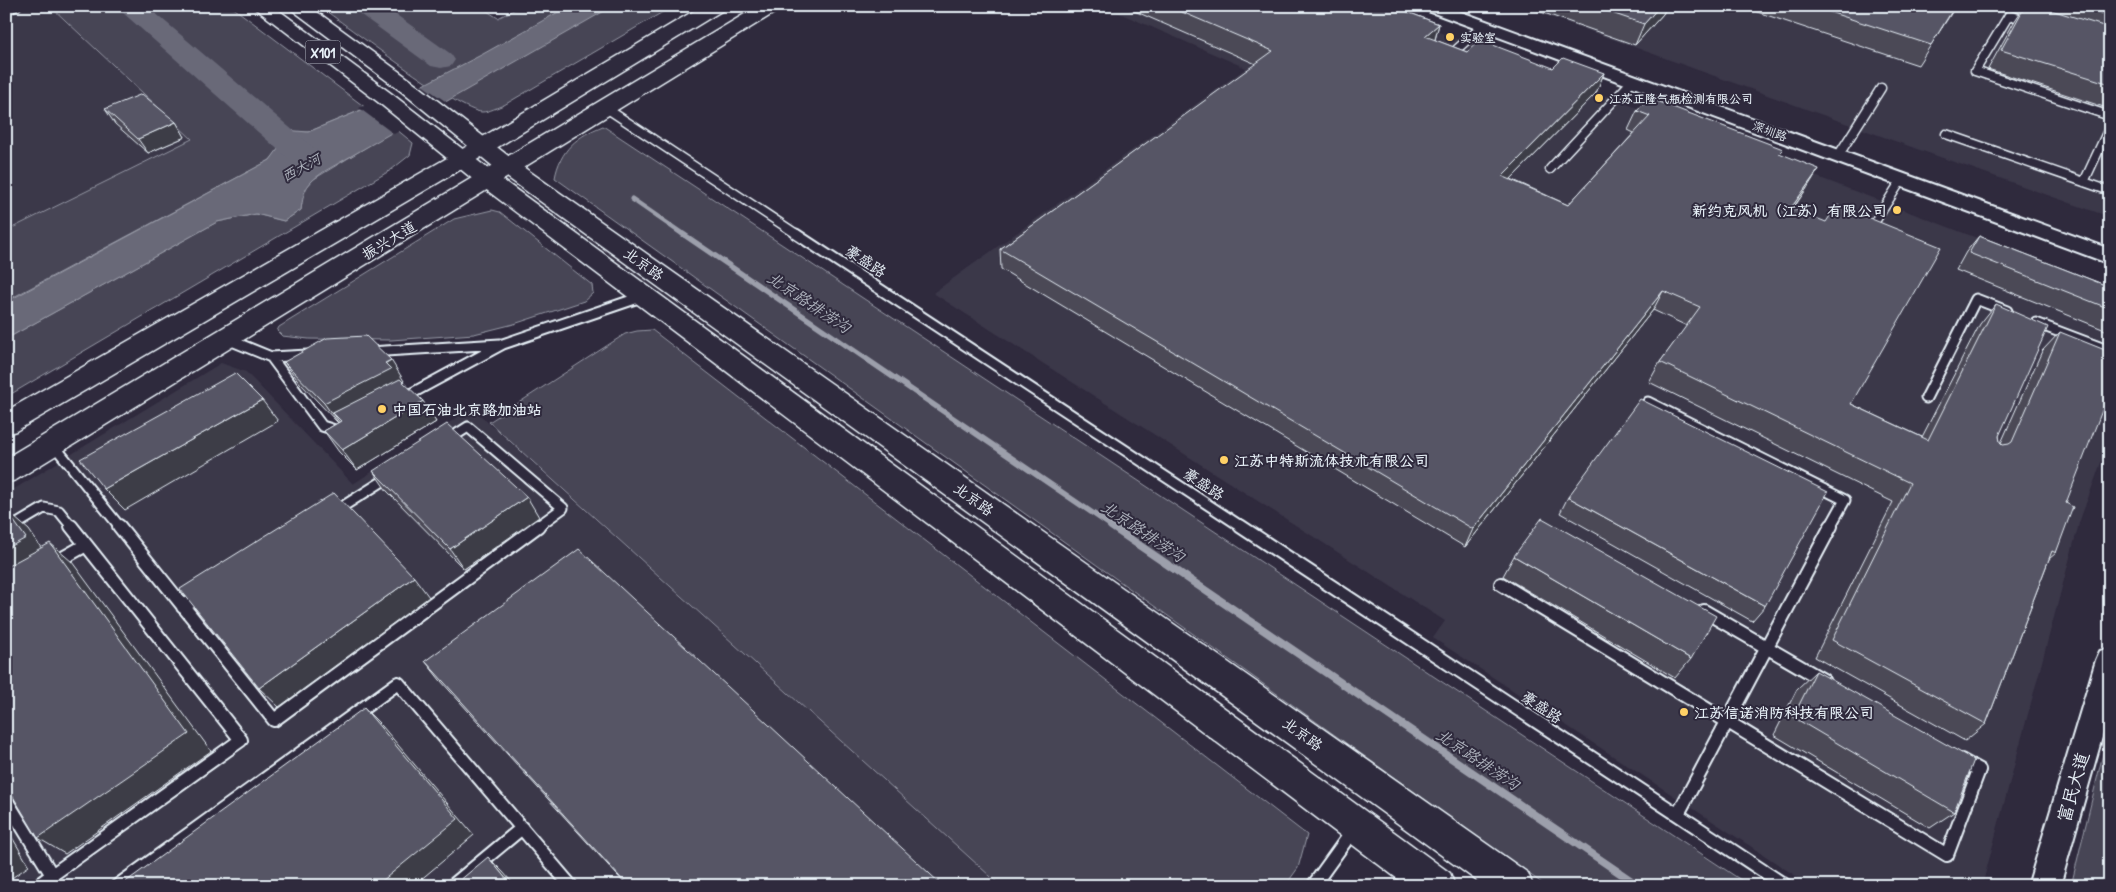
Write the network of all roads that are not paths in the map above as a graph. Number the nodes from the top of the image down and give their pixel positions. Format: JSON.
{"nodes":[{"id":1,"x":16,"y":6,"type":"edge"},
{"id":2,"x":261,"y":6,"type":"edge"},
{"id":3,"x":296,"y":6,"type":"edge"},
{"id":4,"x":716,"y":6,"type":"edge"},
{"id":5,"x":772,"y":6,"type":"edge"},
{"id":6,"x":1429,"y":6,"type":"edge"},
{"id":7,"x":1460,"y":6,"type":"edge"},
{"id":8,"x":6,"y":10,"type":"edge"},
{"id":9,"x":2037,"y":23,"type":"edge"},
{"id":10,"x":1483,"y":26,"type":"junction"},
{"id":11,"x":1445,"y":60,"type":"edge"},
{"id":12,"x":1632,"y":81,"type":"junction"},
{"id":13,"x":1881,"y":88,"type":"dead end"},
{"id":14,"x":606,"y":108,"type":"junction"},
{"id":15,"x":2110,"y":116,"type":"edge"},
{"id":16,"x":2110,"y":126,"type":"edge"},
{"id":17,"x":1946,"y":134,"type":"dead end"},
{"id":18,"x":1841,"y":152,"type":"junction"},
{"id":19,"x":472,"y":153,"type":"junction"},
{"id":20,"x":1550,"y":169,"type":"dead end"},
{"id":21,"x":498,"y":174,"type":"junction"},
{"id":22,"x":1902,"y":179,"type":"junction"},
{"id":23,"x":2084,"y":182,"type":"junction"},
{"id":24,"x":2110,"y":191,"type":"edge"},
{"id":25,"x":1868,"y":232,"type":"edge"},
{"id":26,"x":2110,"y":245,"type":"edge"},
{"id":27,"x":2110,"y":257,"type":"edge"},
{"id":28,"x":644,"y":296,"type":"junction"},
{"id":29,"x":226,"y":339,"type":"junction"},
{"id":30,"x":503,"y":344,"type":"junction"},
{"id":31,"x":358,"y":352,"type":"edge"},
{"id":32,"x":2110,"y":352,"type":"edge"},
{"id":33,"x":320,"y":354,"type":"edge"},
{"id":34,"x":271,"y":357,"type":"junction"},
{"id":35,"x":1926,"y":398,"type":"dead end"},
{"id":36,"x":1648,"y":402,"type":"edge"},
{"id":37,"x":393,"y":404,"type":"edge"},
{"id":38,"x":6,"y":424,"type":"edge"},
{"id":39,"x":351,"y":426,"type":"edge"},
{"id":40,"x":53,"y":444,"type":"junction"},
{"id":41,"x":434,"y":448,"type":"edge"},
{"id":42,"x":401,"y":470,"type":"edge"},
{"id":43,"x":6,"y":472,"type":"edge"},
{"id":44,"x":325,"y":517,"type":"edge"},
{"id":45,"x":6,"y":531,"type":"edge"},
{"id":46,"x":86,"y":545,"type":"junction"},
{"id":47,"x":46,"y":568,"type":"edge"},
{"id":48,"x":1501,"y":584,"type":"dead end"},
{"id":49,"x":208,"y":591,"type":"edge"},
{"id":50,"x":1689,"y":603,"type":"edge"},
{"id":51,"x":183,"y":607,"type":"junction"},
{"id":52,"x":1766,"y":647,"type":"junction"},
{"id":53,"x":2110,"y":661,"type":"edge"},
{"id":54,"x":1834,"y":687,"type":"edge"},
{"id":55,"x":1727,"y":722,"type":"junction"},
{"id":56,"x":1954,"y":755,"type":"edge"},
{"id":57,"x":6,"y":800,"type":"edge"},
{"id":58,"x":1678,"y":814,"type":"junction"},
{"id":59,"x":1356,"y":826,"type":"junction"},
{"id":60,"x":522,"y":828,"type":"junction"},
{"id":61,"x":52,"y":875,"type":"junction"},
{"id":62,"x":37,"y":886,"type":"edge"},
{"id":63,"x":117,"y":886,"type":"edge"},
{"id":64,"x":452,"y":886,"type":"edge"},
{"id":65,"x":571,"y":886,"type":"edge"},
{"id":66,"x":1313,"y":886,"type":"edge"},
{"id":67,"x":1436,"y":886,"type":"edge"},
{"id":68,"x":1515,"y":886,"type":"edge"},
{"id":69,"x":1786,"y":886,"type":"edge"},
{"id":70,"x":2044,"y":886,"type":"edge"}],
"edges":[{"from":1,"to":8,"type":"lane"},
{"from":2,"to":19,"type":"main road","name":"北京路","number":"X101"},
{"from":3,"to":19,"type":"main road","name":"北京路","number":"X101"},
{"from":4,"to":19,"type":"main road"},
{"from":5,"to":14,"type":"main road","name":"振兴大道"},
{"from":6,"to":10,"type":"street","name":"深圳路"},
{"from":7,"to":18,"type":"street","name":"深圳路"},
{"from":9,"to":15,"type":"lane"},
{"from":10,"to":11,"type":"lane"},
{"from":10,"to":12,"type":"street","name":"深圳路"},
{"from":12,"to":18,"type":"street","name":"深圳路"},
{"from":12,"to":20,"type":"lane"},
{"from":13,"to":18,"type":"lane"},
{"from":14,"to":21,"type":"main road","name":"振兴大道"},
{"from":14,"to":58,"type":"lane","name":"豪盛路"},
{"from":16,"to":23,"type":"lane"},
{"from":17,"to":23,"type":"lane"},
{"from":18,"to":22,"type":"street","name":"深圳路"},
{"from":18,"to":26,"type":"street","name":"深圳路"},
{"from":19,"to":21,"type":"main road","name":"北京路"},
{"from":19,"to":38,"type":"main road"},
{"from":21,"to":28,"type":"main road","name":"北京路"},
{"from":21,"to":29,"type":"main road","name":"振兴大道"},
{"from":21,"to":68,"type":"main road","name":"北京路"},
{"from":22,"to":25,"type":"lane"},
{"from":22,"to":27,"type":"street","name":"深圳路"},
{"from":23,"to":24,"type":"lane"},
{"from":28,"to":30,"type":"lane"},
{"from":28,"to":59,"type":"main road","name":"北京路"},
{"from":29,"to":34,"type":"lane"},
{"from":29,"to":40,"type":"main road","name":"振兴大道"},
{"from":30,"to":31,"type":"lane"},
{"from":30,"to":37,"type":"lane"},
{"from":32,"to":35,"type":"lane"},
{"from":33,"to":34,"type":"lane"},
{"from":34,"to":39,"type":"lane"},
{"from":36,"to":52,"type":"lane"},
{"from":40,"to":43,"type":"main road","name":"振兴大道"},
{"from":40,"to":51,"type":"lane"},
{"from":41,"to":51,"type":"lane"},
{"from":42,"to":44,"type":"lane"},
{"from":45,"to":46,"type":"lane"},
{"from":46,"to":47,"type":"lane"},
{"from":46,"to":61,"type":"lane"},
{"from":48,"to":55,"type":"lane"},
{"from":49,"to":51,"type":"lane"},
{"from":50,"to":52,"type":"lane"},
{"from":52,"to":54,"type":"lane"},
{"from":52,"to":55,"type":"lane"},
{"from":53,"to":70,"type":"street","name":"富民大道"},
{"from":55,"to":56,"type":"lane"},
{"from":55,"to":58,"type":"lane"},
{"from":57,"to":61,"type":"lane"},
{"from":58,"to":69,"type":"lane","name":"豪盛路"},
{"from":59,"to":66,"type":"lane"},
{"from":59,"to":67,"type":"main road","name":"北京路"},
{"from":60,"to":63,"type":"lane"},
{"from":60,"to":64,"type":"lane"},
{"from":60,"to":65,"type":"lane"},
{"from":61,"to":62,"type":"lane"}]}
